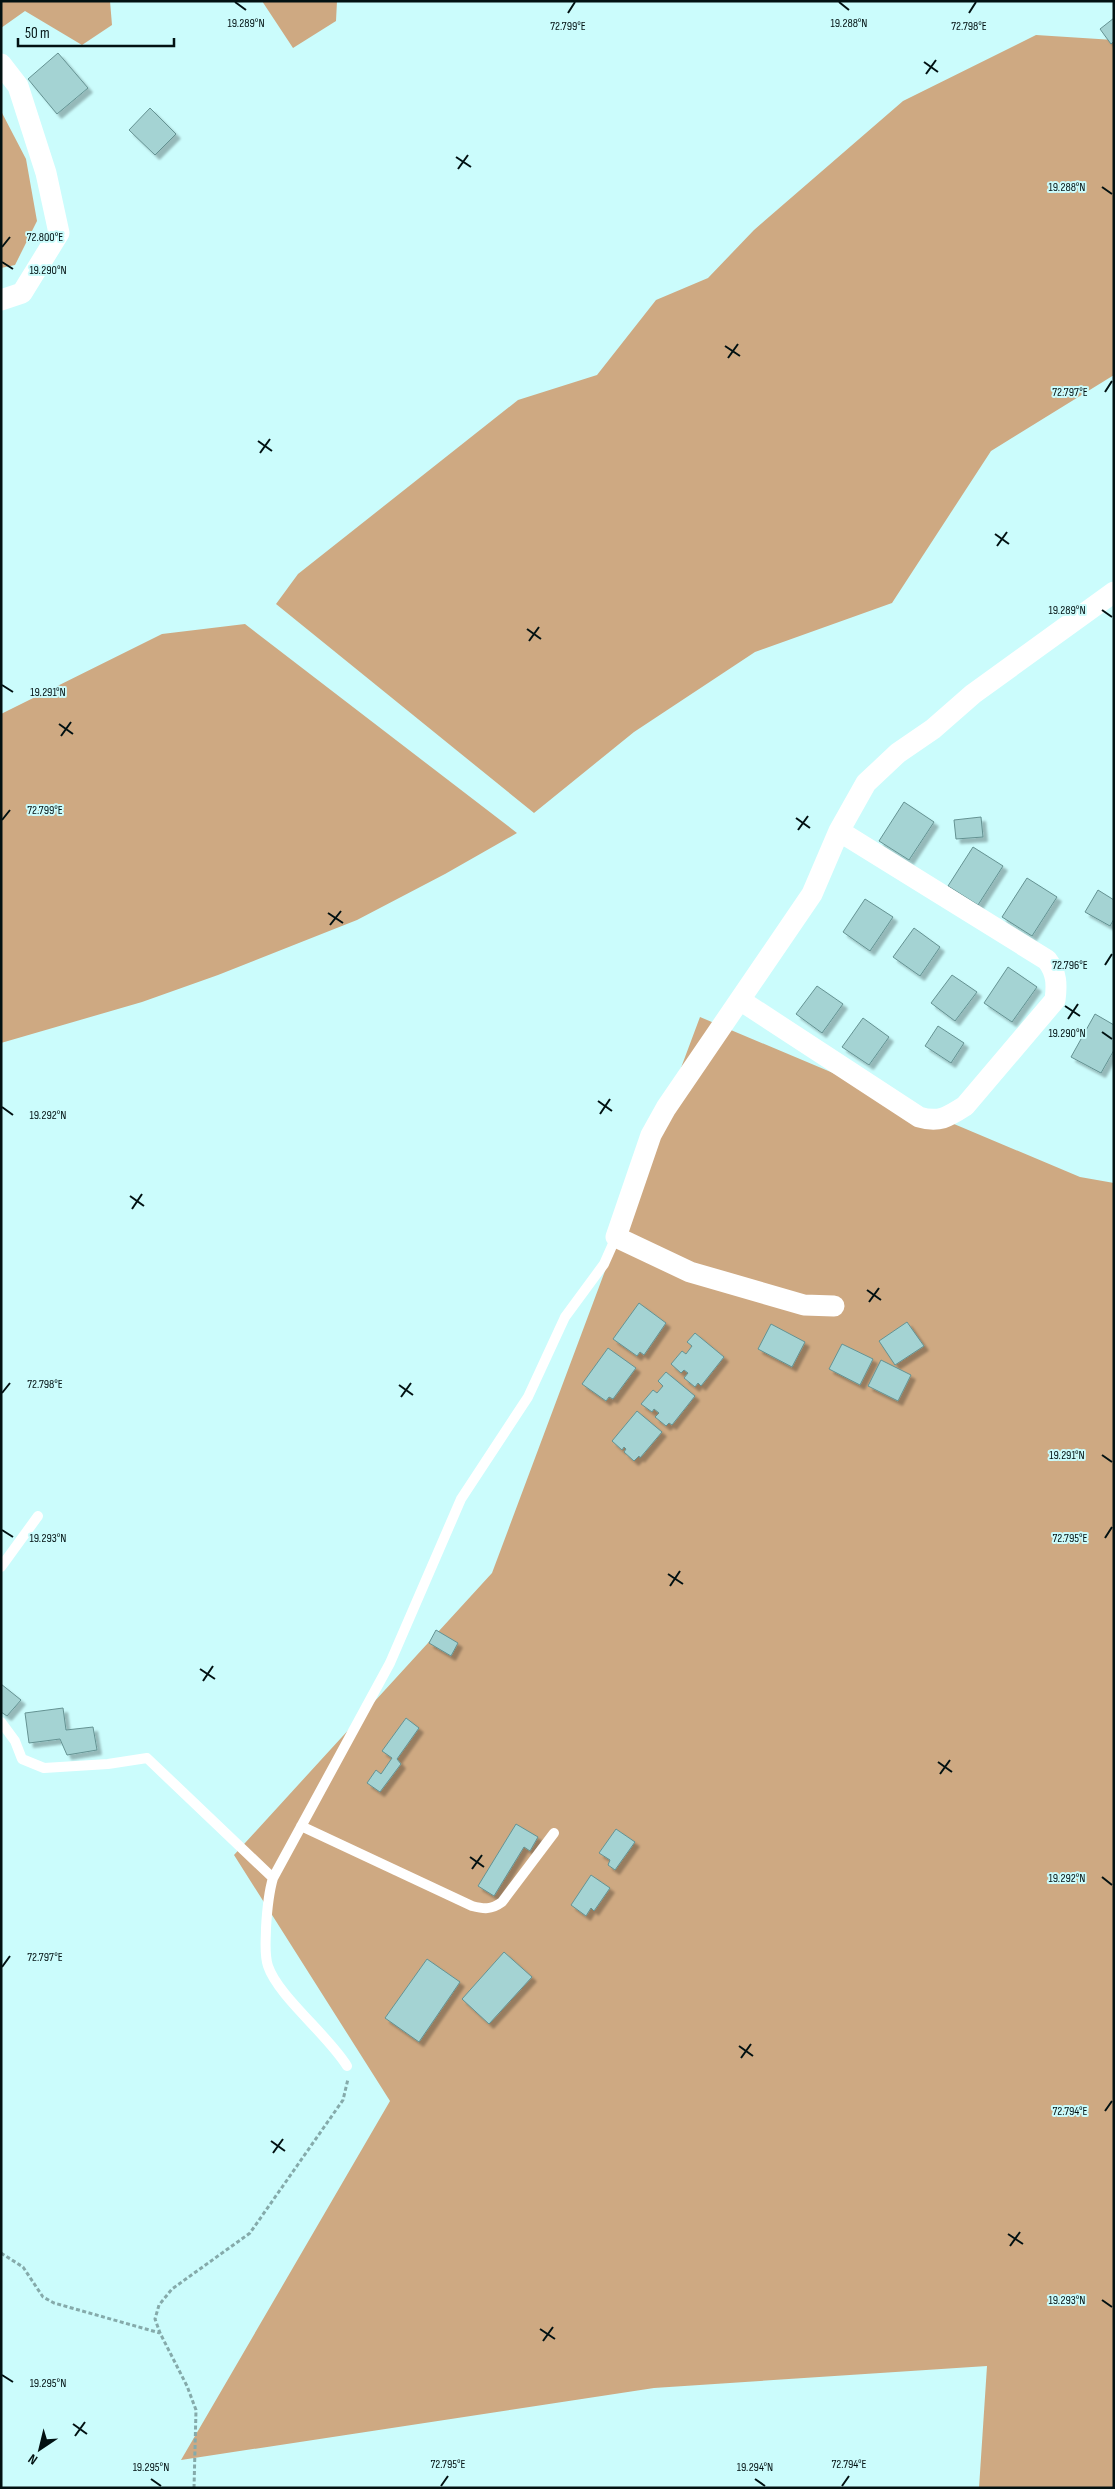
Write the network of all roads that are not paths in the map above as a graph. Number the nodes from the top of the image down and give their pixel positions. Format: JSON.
{"nodes":[{"id":1,"x":1,"y":64,"type":"edge"},
{"id":2,"x":1,"y":300,"type":"edge"},
{"id":3,"x":1114,"y":592,"type":"edge"},
{"id":4,"x":839,"y":831,"type":"junction"},
{"id":5,"x":740,"y":1000,"type":"junction"},
{"id":6,"x":616,"y":1237,"type":"junction"},
{"id":7,"x":834,"y":1306,"type":"dead end"},
{"id":8,"x":38,"y":1516,"type":"dead end"},
{"id":9,"x":1,"y":1567,"type":"edge"},
{"id":10,"x":1,"y":1722,"type":"edge"},
{"id":11,"x":301,"y":1826,"type":"junction"},
{"id":12,"x":554,"y":1832,"type":"dead end"},
{"id":13,"x":274,"y":1878,"type":"junction"},
{"id":14,"x":347,"y":2066,"type":"road end"}],
"edges":[{"from":1,"to":2,"type":"street"},
{"from":3,"to":4,"type":"street"},
{"from":4,"to":5,"type":"street"},
{"from":4,"to":5,"type":"street"},
{"from":5,"to":6,"type":"street"},
{"from":6,"to":7,"type":"street"},
{"from":6,"to":11,"type":"lane"},
{"from":8,"to":9,"type":"lane"},
{"from":10,"to":13,"type":"lane"},
{"from":11,"to":12,"type":"lane"},
{"from":11,"to":13,"type":"lane"},
{"from":13,"to":14,"type":"lane"}]}
